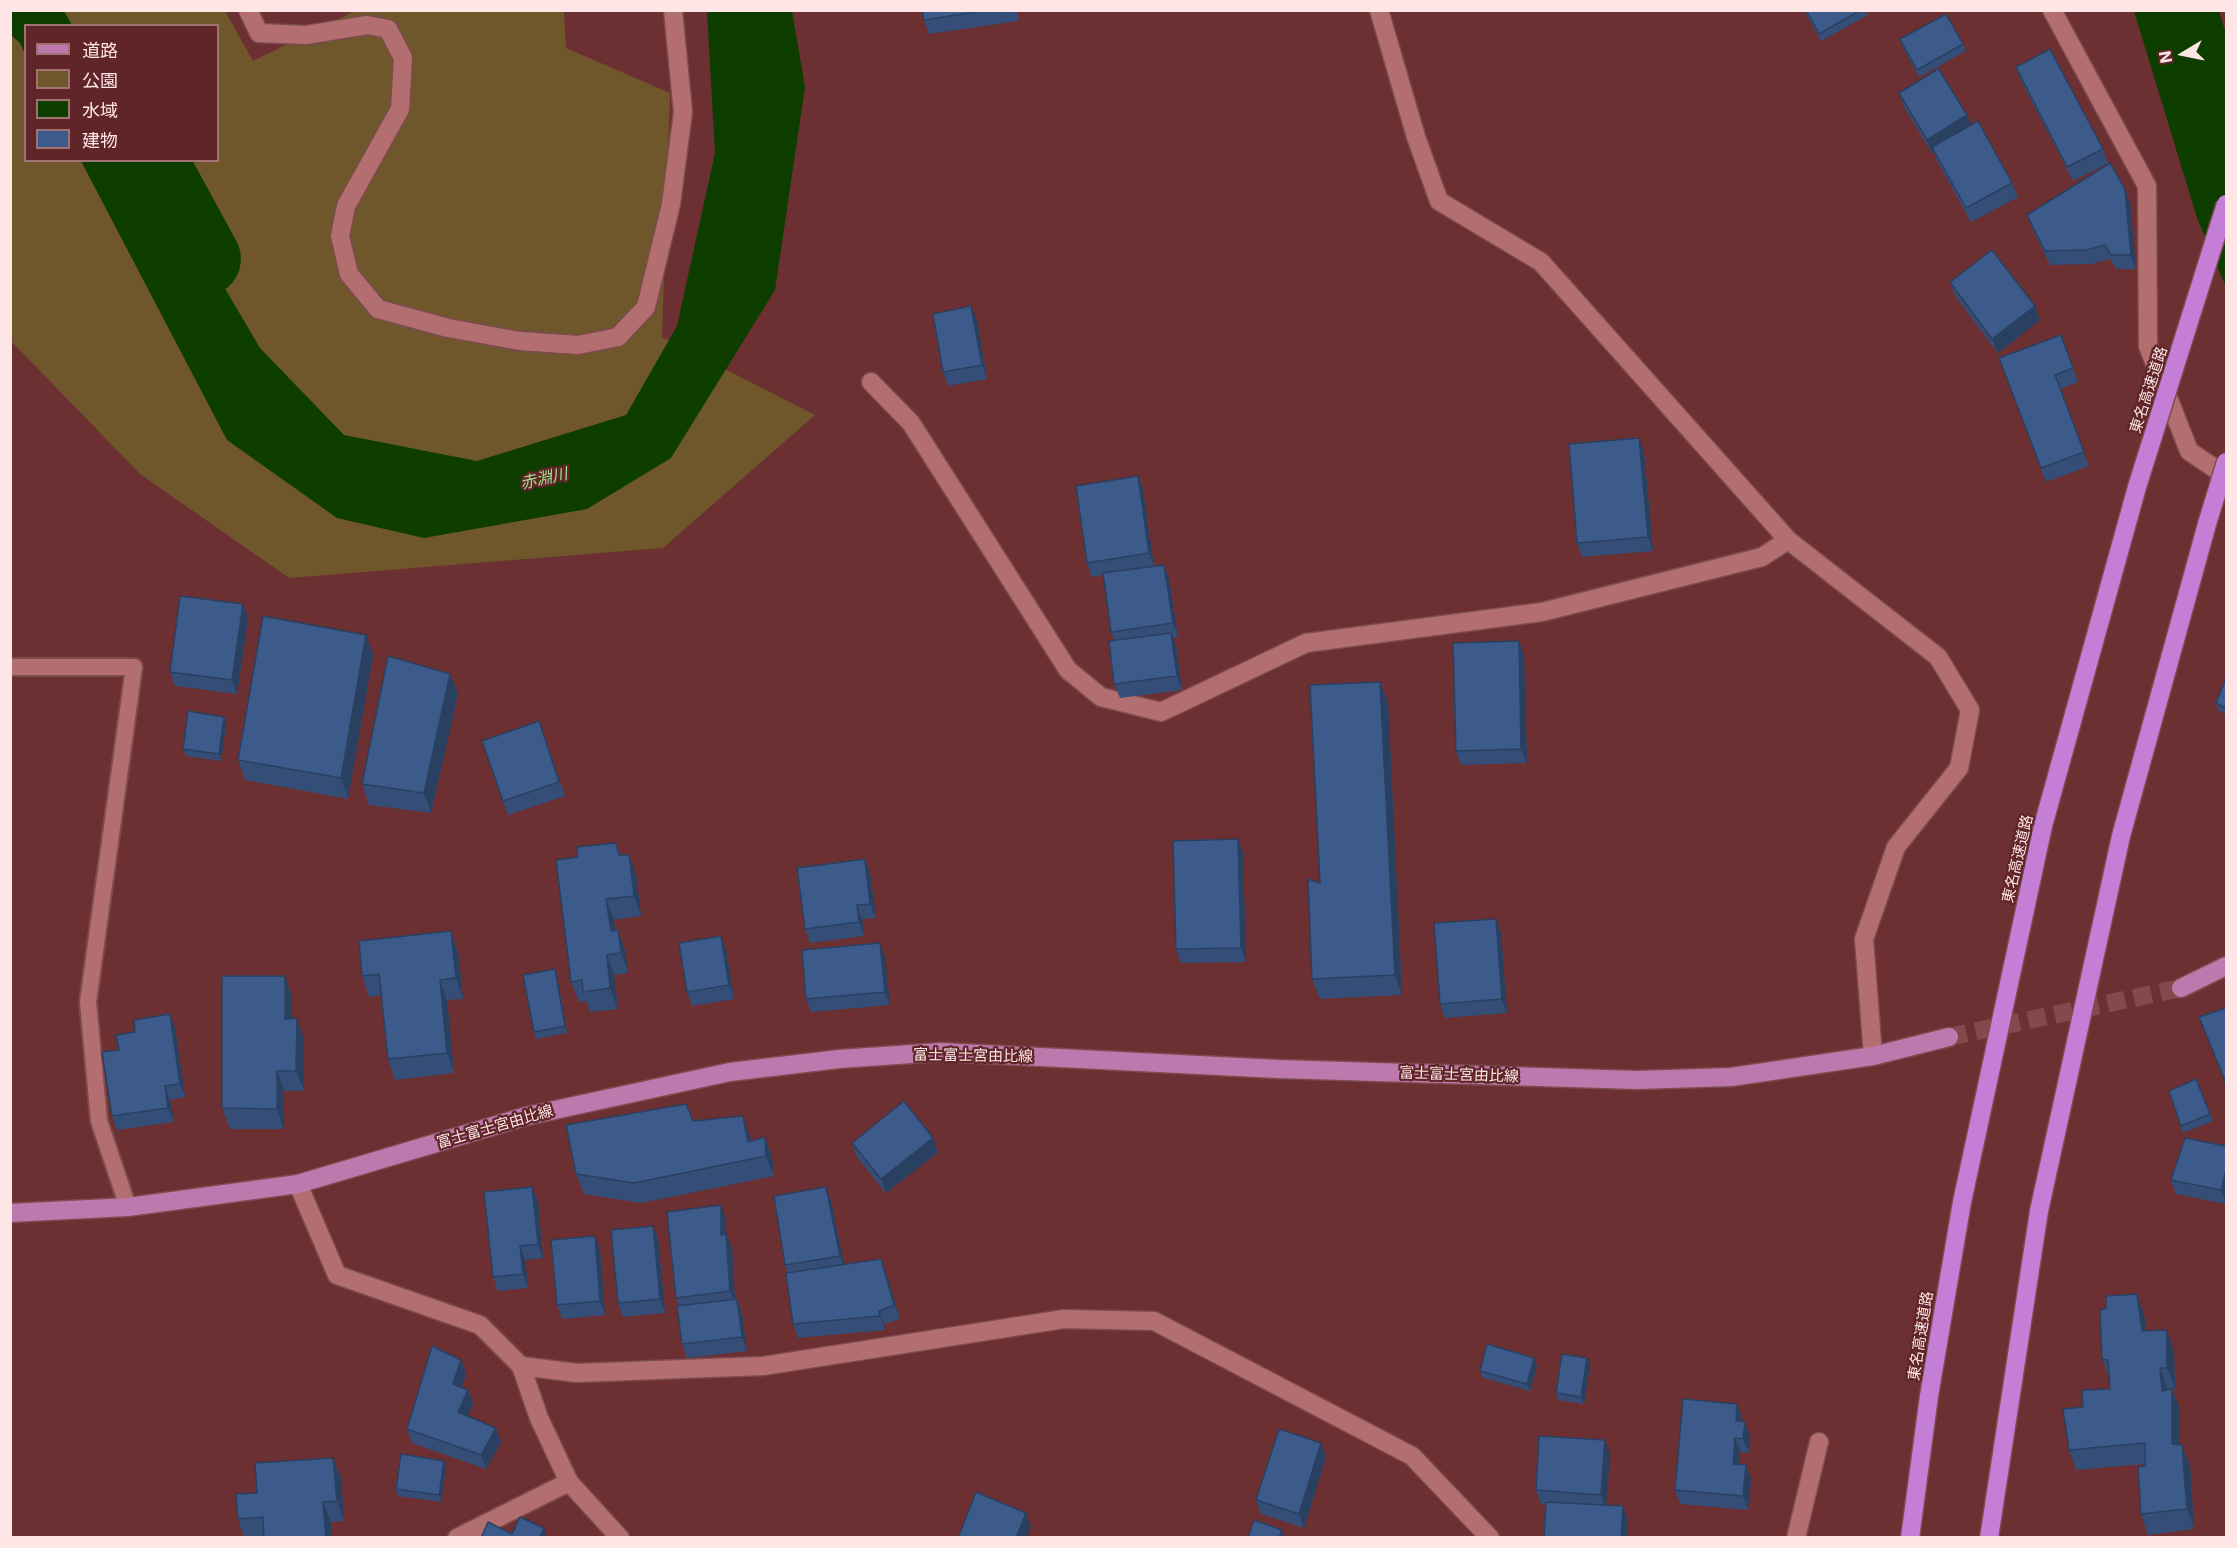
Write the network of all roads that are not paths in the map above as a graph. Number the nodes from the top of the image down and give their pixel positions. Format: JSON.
{"nodes":[{"id":1,"x":248,"y":10,"type":"edge"},
{"id":2,"x":673,"y":10,"type":"edge"},
{"id":3,"x":1379,"y":10,"type":"edge"},
{"id":4,"x":2052,"y":10,"type":"edge"},
{"id":5,"x":2226,"y":204,"type":"edge"},
{"id":6,"x":871,"y":382,"type":"dead end"},
{"id":7,"x":2226,"y":462,"type":"edge"},
{"id":8,"x":2226,"y":476,"type":"edge"},
{"id":9,"x":1788,"y":540,"type":"junction"},
{"id":10,"x":10,"y":667,"type":"edge"},
{"id":11,"x":2226,"y":966,"type":"edge"},
{"id":12,"x":2181,"y":988,"type":"tunnel mouth"},
{"id":13,"x":1949,"y":1037,"type":"tunnel mouth"},
{"id":14,"x":1873,"y":1056,"type":"junction"},
{"id":15,"x":298,"y":1184,"type":"junction"},
{"id":16,"x":128,"y":1208,"type":"junction"},
{"id":17,"x":10,"y":1213,"type":"edge"},
{"id":18,"x":521,"y":1366,"type":"junction"},
{"id":19,"x":1819,"y":1442,"type":"dead end"},
{"id":20,"x":569,"y":1482,"type":"junction"},
{"id":21,"x":457,"y":1538,"type":"edge"},
{"id":22,"x":620,"y":1538,"type":"edge"},
{"id":23,"x":1490,"y":1538,"type":"edge"},
{"id":24,"x":1796,"y":1538,"type":"edge"},
{"id":25,"x":1910,"y":1538,"type":"edge"},
{"id":26,"x":1989,"y":1538,"type":"edge"}],
"edges":[{"from":1,"to":2,"type":"street"},
{"from":3,"to":9,"type":"street"},
{"from":4,"to":8,"type":"street"},
{"from":5,"to":25,"type":"highway","name":"東名高速道路","bridge":true},
{"from":6,"to":9,"type":"street"},
{"from":7,"to":26,"type":"highway","bridge":true},
{"from":9,"to":14,"type":"street"},
{"from":10,"to":16,"type":"lane"},
{"from":11,"to":12,"type":"main road"},
{"from":13,"to":14,"type":"main road","name":"富士富士宮由比線"},
{"from":14,"to":15,"type":"main road","name":"富士富士宮由比線"},
{"from":15,"to":16,"type":"main road","name":"富士富士宮由比線"},
{"from":15,"to":18,"type":"street"},
{"from":16,"to":17,"type":"main road","name":"富士富士宮由比線"},
{"from":18,"to":20,"type":"street"},
{"from":18,"to":23,"type":"street"},
{"from":19,"to":24,"type":"street"},
{"from":20,"to":21,"type":"street"},
{"from":20,"to":22,"type":"street"}]}
